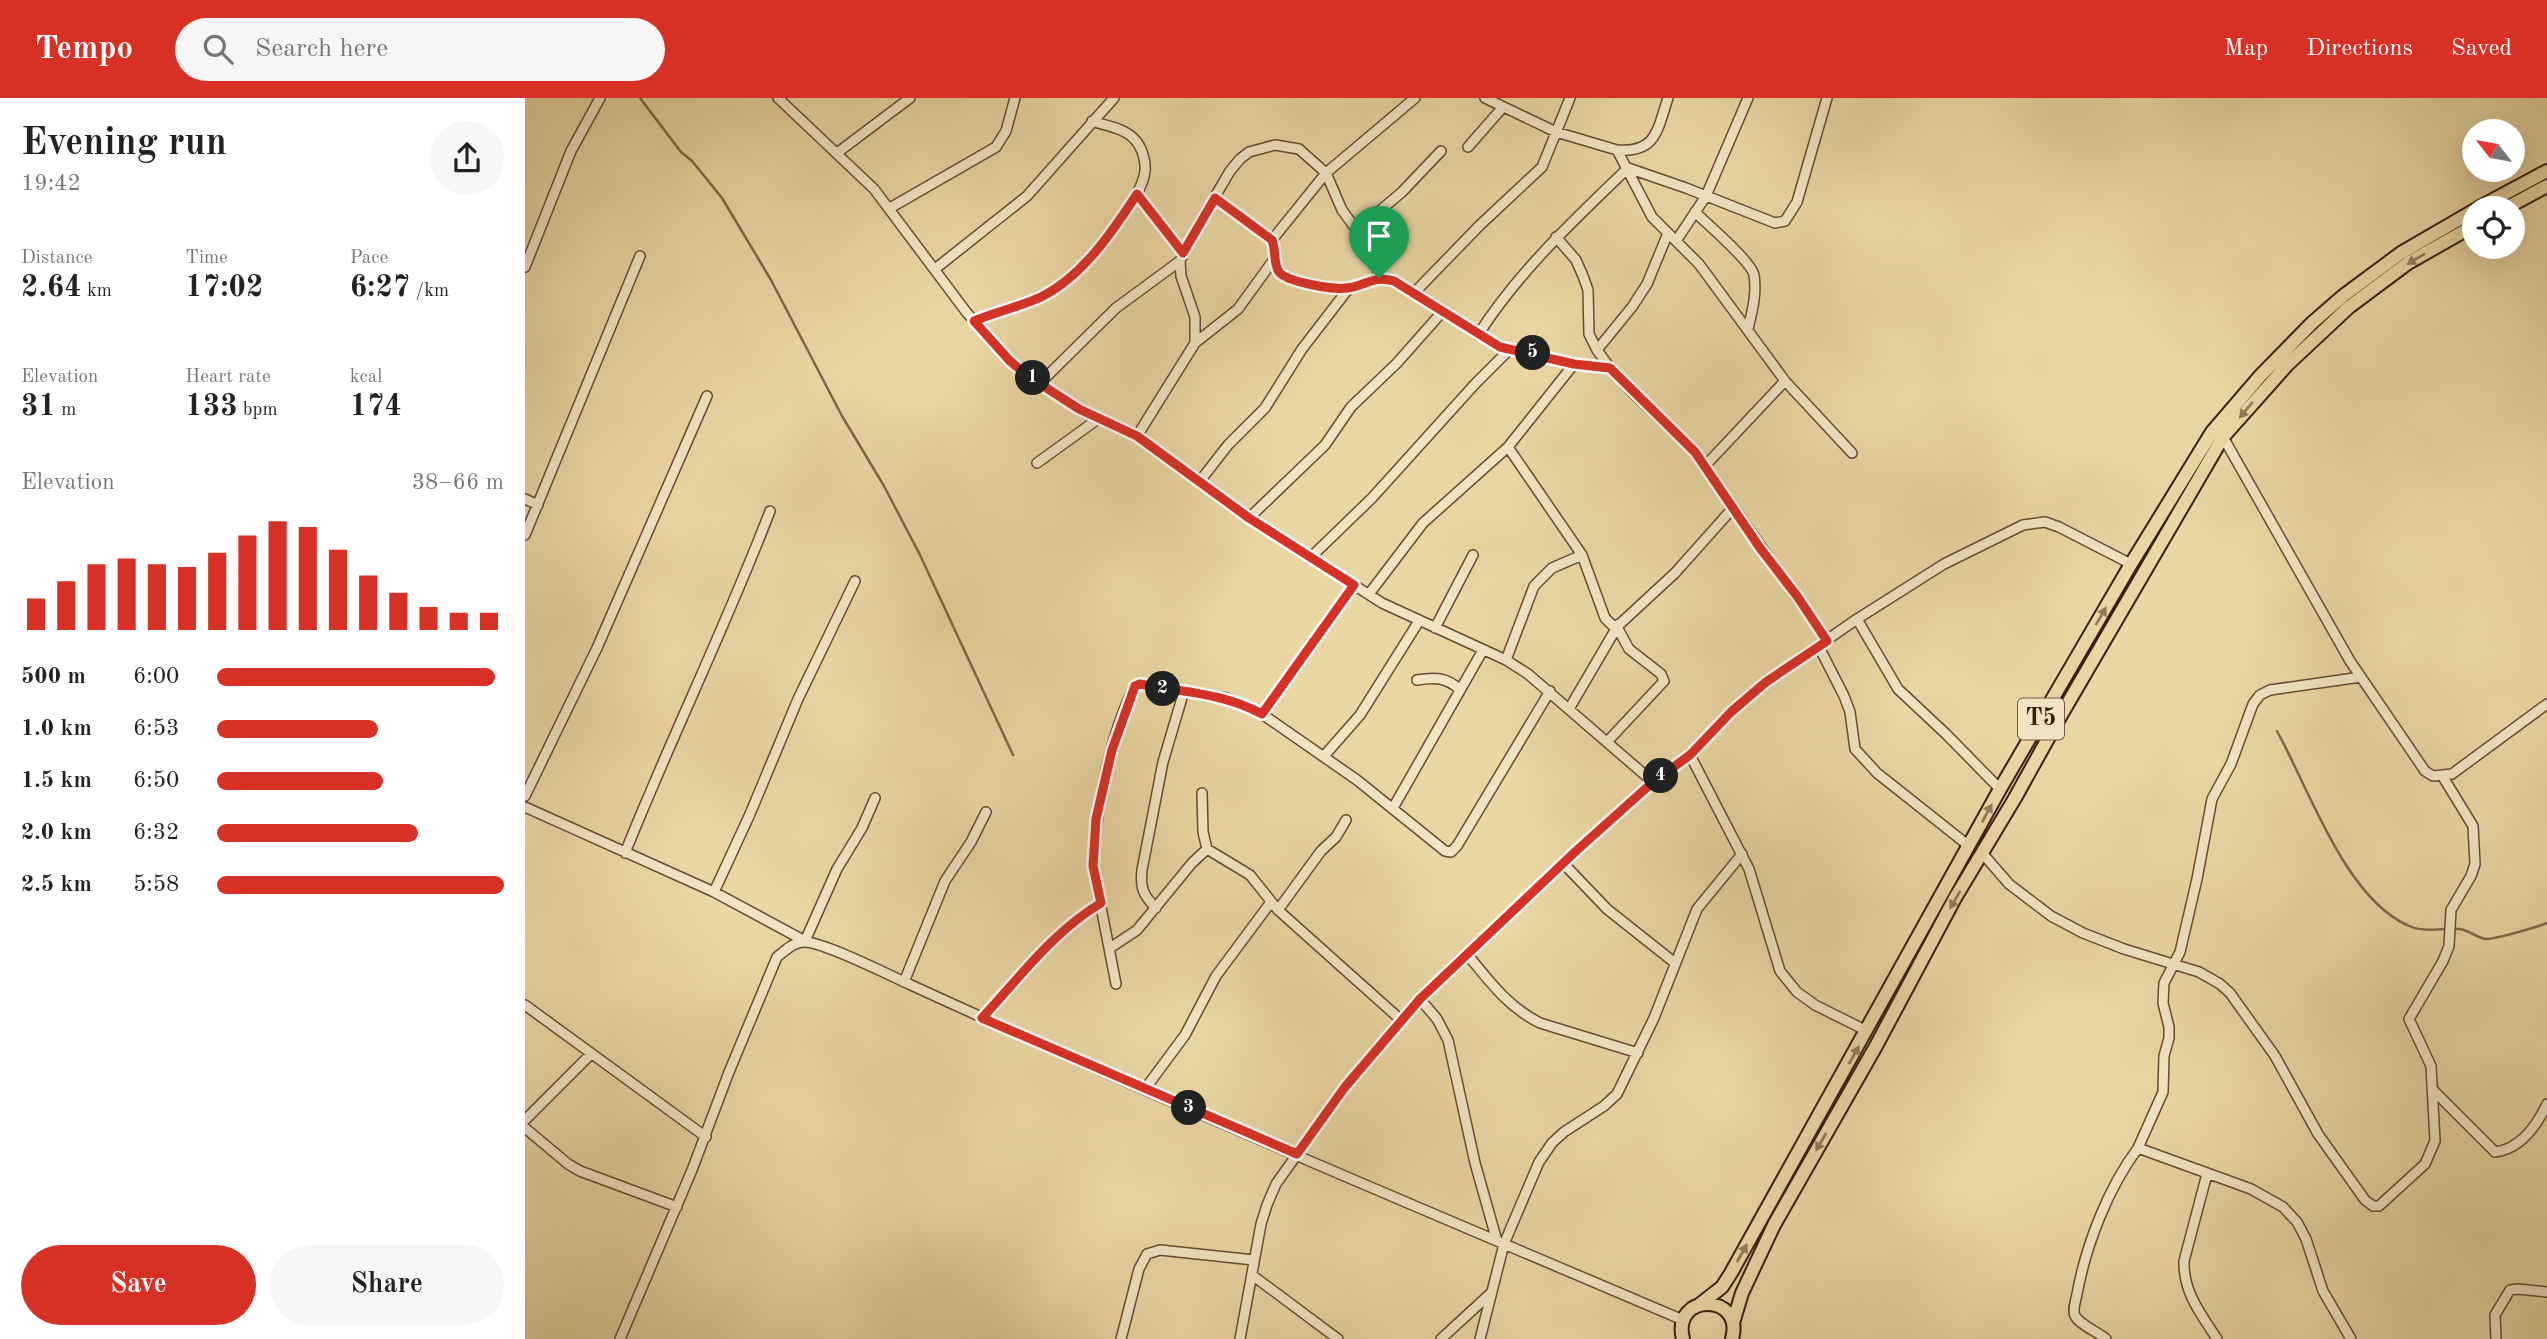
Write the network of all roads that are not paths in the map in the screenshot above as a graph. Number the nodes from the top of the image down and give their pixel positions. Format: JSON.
{"nodes":[{"id":1,"x":600,"y":98,"type":"edge"},
{"id":2,"x":778,"y":98,"type":"edge"},
{"id":3,"x":910,"y":98,"type":"edge"},
{"id":4,"x":1015,"y":98,"type":"edge"},
{"id":5,"x":1114,"y":98,"type":"edge"},
{"id":6,"x":1415,"y":98,"type":"edge"},
{"id":7,"x":1570,"y":98,"type":"edge"},
{"id":8,"x":1668,"y":98,"type":"edge"},
{"id":9,"x":1748,"y":98,"type":"edge"},
{"id":10,"x":1827,"y":98,"type":"edge"},
{"id":11,"x":1489,"y":99,"type":"edge"},
{"id":12,"x":1503,"y":107,"type":"junction"},
{"id":13,"x":1092,"y":121,"type":"junction"},
{"id":14,"x":1556,"y":132,"type":"junction"},
{"id":15,"x":1468,"y":147,"type":"dead end"},
{"id":16,"x":1441,"y":150,"type":"dead end"},
{"id":17,"x":1617,"y":150,"type":"junction"},
{"id":18,"x":837,"y":153,"type":"junction"},
{"id":19,"x":1628,"y":168,"type":"junction"},
{"id":20,"x":2547,"y":171,"type":"edge"},
{"id":21,"x":1326,"y":173,"type":"junction"},
{"id":22,"x":2547,"y":186,"type":"edge"},
{"id":23,"x":1137,"y":194,"type":"junction"},
{"id":24,"x":1706,"y":196,"type":"junction"},
{"id":25,"x":2500,"y":196,"type":"edge"},
{"id":26,"x":1215,"y":198,"type":"junction"},
{"id":27,"x":2525,"y":198,"type":"edge"},
{"id":28,"x":890,"y":208,"type":"junction"},
{"id":29,"x":1695,"y":212,"type":"junction"},
{"id":30,"x":2462,"y":217,"type":"edge"},
{"id":31,"x":1357,"y":230,"type":"junction"},
{"id":32,"x":2462,"y":232,"type":"edge"},
{"id":33,"x":1668,"y":233,"type":"junction"},
{"id":34,"x":1556,"y":236,"type":"junction"},
{"id":35,"x":1272,"y":240,"type":"junction"},
{"id":36,"x":1676,"y":241,"type":"junction"},
{"id":37,"x":640,"y":256,"type":"dead end"},
{"id":38,"x":1181,"y":257,"type":"junction"},
{"id":39,"x":1275,"y":258,"type":"junction"},
{"id":40,"x":525,"y":267,"type":"edge"},
{"id":41,"x":935,"y":269,"type":"junction"},
{"id":42,"x":1379,"y":278,"type":"junction"},
{"id":43,"x":1349,"y":288,"type":"junction"},
{"id":44,"x":1414,"y":293,"type":"junction"},
{"id":45,"x":1443,"y":311,"type":"junction"},
{"id":46,"x":974,"y":321,"type":"junction"},
{"id":47,"x":1748,"y":329,"type":"junction"},
{"id":48,"x":1478,"y":335,"type":"junction"},
{"id":49,"x":1195,"y":343,"type":"junction"},
{"id":50,"x":1509,"y":350,"type":"junction"},
{"id":51,"x":1597,"y":350,"type":"junction"},
{"id":52,"x":1574,"y":364,"type":"junction"},
{"id":53,"x":1610,"y":368,"type":"junction"},
{"id":54,"x":1785,"y":381,"type":"junction"},
{"id":55,"x":1040,"y":383,"type":"junction"},
{"id":56,"x":707,"y":396,"type":"dead end"},
{"id":57,"x":1098,"y":419,"type":"junction"},
{"id":58,"x":1137,"y":436,"type":"junction"},
{"id":59,"x":2223,"y":437,"type":"junction"},
{"id":60,"x":1508,"y":447,"type":"junction"},
{"id":61,"x":1852,"y":453,"type":"dead end"},
{"id":62,"x":1037,"y":463,"type":"dead end"},
{"id":63,"x":1704,"y":467,"type":"junction"},
{"id":64,"x":1200,"y":481,"type":"junction"},
{"id":65,"x":525,"y":499,"type":"edge"},
{"id":66,"x":538,"y":505,"type":"junction"},
{"id":67,"x":1733,"y":508,"type":"junction"},
{"id":68,"x":770,"y":511,"type":"dead end"},
{"id":69,"x":1249,"y":518,"type":"junction"},
{"id":70,"x":525,"y":536,"type":"edge"},
{"id":71,"x":1473,"y":555,"type":"dead end"},
{"id":72,"x":1582,"y":555,"type":"junction"},
{"id":73,"x":1310,"y":558,"type":"junction"},
{"id":74,"x":2131,"y":564,"type":"junction"},
{"id":75,"x":855,"y":581,"type":"dead end"},
{"id":76,"x":1354,"y":585,"type":"junction"},
{"id":77,"x":1369,"y":594,"type":"junction"},
{"id":78,"x":1857,"y":619,"type":"junction"},
{"id":79,"x":1419,"y":621,"type":"junction"},
{"id":80,"x":1617,"y":626,"type":"junction"},
{"id":81,"x":1435,"y":628,"type":"junction"},
{"id":82,"x":1823,"y":644,"type":"junction"},
{"id":83,"x":1483,"y":650,"type":"junction"},
{"id":84,"x":1506,"y":660,"type":"junction"},
{"id":85,"x":2361,"y":677,"type":"junction"},
{"id":86,"x":1417,"y":680,"type":"dead end"},
{"id":87,"x":1460,"y":690,"type":"junction"},
{"id":88,"x":1184,"y":691,"type":"junction"},
{"id":89,"x":1550,"y":691,"type":"junction"},
{"id":90,"x":2547,"y":704,"type":"edge"},
{"id":91,"x":1569,"y":709,"type":"junction"},
{"id":92,"x":1262,"y":714,"type":"junction"},
{"id":93,"x":1607,"y":742,"type":"junction"},
{"id":94,"x":1690,"y":755,"type":"junction"},
{"id":95,"x":1324,"y":757,"type":"junction"},
{"id":96,"x":2443,"y":777,"type":"junction"},
{"id":97,"x":1653,"y":782,"type":"junction"},
{"id":98,"x":2000,"y":789,"type":"junction"},
{"id":99,"x":1202,"y":793,"type":"dead end"},
{"id":100,"x":525,"y":796,"type":"edge"},
{"id":101,"x":875,"y":798,"type":"dead end"},
{"id":102,"x":525,"y":807,"type":"edge"},
{"id":103,"x":1393,"y":807,"type":"junction"},
{"id":104,"x":986,"y":812,"type":"dead end"},
{"id":105,"x":1346,"y":820,"type":"dead end"},
{"id":106,"x":1969,"y":846,"type":"junction"},
{"id":107,"x":1207,"y":849,"type":"junction"},
{"id":108,"x":625,"y":853,"type":"junction"},
{"id":109,"x":1742,"y":854,"type":"junction"},
{"id":110,"x":1983,"y":854,"type":"junction"},
{"id":111,"x":1563,"y":863,"type":"junction"},
{"id":112,"x":714,"y":892,"type":"junction"},
{"id":113,"x":1271,"y":902,"type":"junction"},
{"id":114,"x":1101,"y":903,"type":"junction"},
{"id":115,"x":1156,"y":908,"type":"junction"},
{"id":116,"x":1278,"y":910,"type":"junction"},
{"id":117,"x":805,"y":942,"type":"junction"},
{"id":118,"x":1110,"y":948,"type":"junction"},
{"id":119,"x":1467,"y":954,"type":"junction"},
{"id":120,"x":1675,"y":963,"type":"junction"},
{"id":121,"x":2175,"y":964,"type":"junction"},
{"id":122,"x":904,"y":982,"type":"junction"},
{"id":123,"x":1117,"y":984,"type":"dead end"},
{"id":124,"x":1420,"y":999,"type":"junction"},
{"id":125,"x":527,"y":1010,"type":"edge"},
{"id":126,"x":982,"y":1018,"type":"junction"},
{"id":127,"x":1401,"y":1020,"type":"junction"},
{"id":128,"x":1867,"y":1031,"type":"junction"},
{"id":129,"x":1638,"y":1052,"type":"junction"},
{"id":130,"x":591,"y":1054,"type":"junction"},
{"id":131,"x":1145,"y":1089,"type":"junction"},
{"id":132,"x":2432,"y":1089,"type":"junction"},
{"id":133,"x":2547,"y":1104,"type":"edge"},
{"id":134,"x":525,"y":1120,"type":"edge"},
{"id":135,"x":525,"y":1128,"type":"edge"},
{"id":136,"x":706,"y":1137,"type":"junction"},
{"id":137,"x":2138,"y":1148,"type":"junction"},
{"id":138,"x":1297,"y":1154,"type":"junction"},
{"id":139,"x":2207,"y":1174,"type":"junction"},
{"id":140,"x":677,"y":1207,"type":"junction"},
{"id":141,"x":1501,"y":1242,"type":"junction"},
{"id":142,"x":1254,"y":1260,"type":"junction"},
{"id":143,"x":1252,"y":1275,"type":"junction"},
{"id":144,"x":1491,"y":1292,"type":"junction"},
{"id":145,"x":2547,"y":1292,"type":"edge"},
{"id":146,"x":1699,"y":1305,"type":"junction"},
{"id":147,"x":1683,"y":1320,"type":"junction"},
{"id":148,"x":1733,"y":1323,"type":"junction"},
{"id":149,"x":1682,"y":1338,"type":"edge"},
{"id":150,"x":621,"y":1339,"type":"edge"},
{"id":151,"x":1121,"y":1339,"type":"edge"},
{"id":152,"x":1240,"y":1339,"type":"edge"},
{"id":153,"x":1338,"y":1339,"type":"edge"},
{"id":154,"x":1441,"y":1339,"type":"edge"},
{"id":155,"x":1480,"y":1339,"type":"edge"},
{"id":156,"x":1732,"y":1339,"type":"edge"},
{"id":157,"x":2106,"y":1339,"type":"edge"},
{"id":158,"x":2217,"y":1339,"type":"edge"},
{"id":159,"x":2351,"y":1339,"type":"edge"},
{"id":160,"x":2495,"y":1339,"type":"edge"}],
"edges":[{"from":1,"to":40,"type":"street"},
{"from":2,"to":18,"type":"street"},
{"from":3,"to":18,"type":"street"},
{"from":4,"to":28,"type":"street"},
{"from":5,"to":13,"type":"street"},
{"from":6,"to":21,"type":"street"},
{"from":7,"to":14,"type":"street"},
{"from":8,"to":17,"type":"street"},
{"from":9,"to":24,"type":"street"},
{"from":10,"to":24,"type":"street"},
{"from":11,"to":12,"type":"street"},
{"from":12,"to":14,"type":"street"},
{"from":12,"to":15,"type":"street"},
{"from":13,"to":23,"type":"street"},
{"from":13,"to":41,"type":"street"},
{"from":14,"to":17,"type":"street"},
{"from":14,"to":44,"type":"street"},
{"from":16,"to":31,"type":"street"},
{"from":17,"to":19,"type":"street"},
{"from":18,"to":28,"type":"street"},
{"from":19,"to":24,"type":"street"},
{"from":19,"to":33,"type":"street"},
{"from":19,"to":34,"type":"street"},
{"from":20,"to":25,"type":"highway","number":"T5"},
{"from":21,"to":26,"type":"street"},
{"from":21,"to":31,"type":"street"},
{"from":21,"to":35,"type":"street"},
{"from":22,"to":27,"type":"highway"},
{"from":23,"to":38,"type":"street"},
{"from":23,"to":46,"type":"street"},
{"from":24,"to":29,"type":"street"},
{"from":26,"to":35,"type":"street"},
{"from":26,"to":38,"type":"street"},
{"from":28,"to":41,"type":"street"},
{"from":29,"to":36,"type":"street"},
{"from":29,"to":47,"type":"street"},
{"from":30,"to":74,"type":"highway","number":"T5"},
{"from":31,"to":42,"type":"street"},
{"from":32,"to":59,"type":"highway","number":"T5","one_way":true},
{"from":33,"to":36,"type":"street"},
{"from":33,"to":51,"type":"street"},
{"from":34,"to":48,"type":"street"},
{"from":34,"to":51,"type":"street"},
{"from":35,"to":39,"type":"street"},
{"from":36,"to":47,"type":"street"},
{"from":37,"to":66,"type":"street"},
{"from":38,"to":49,"type":"street"},
{"from":38,"to":55,"type":"street"},
{"from":39,"to":43,"type":"street"},
{"from":39,"to":49,"type":"street"},
{"from":41,"to":46,"type":"street"},
{"from":42,"to":43,"type":"street"},
{"from":42,"to":44,"type":"street"},
{"from":43,"to":64,"type":"street"},
{"from":44,"to":45,"type":"street"},
{"from":45,"to":48,"type":"street"},
{"from":45,"to":69,"type":"street"},
{"from":46,"to":55,"type":"street"},
{"from":47,"to":54,"type":"street"},
{"from":48,"to":50,"type":"street"},
{"from":49,"to":58,"type":"street"},
{"from":50,"to":52,"type":"street"},
{"from":50,"to":73,"type":"street"},
{"from":51,"to":53,"type":"street"},
{"from":52,"to":53,"type":"street"},
{"from":52,"to":60,"type":"street"},
{"from":53,"to":63,"type":"street"},
{"from":54,"to":61,"type":"street"},
{"from":54,"to":63,"type":"street"},
{"from":55,"to":57,"type":"street"},
{"from":56,"to":100,"type":"street"},
{"from":57,"to":58,"type":"street"},
{"from":57,"to":62,"type":"street"},
{"from":58,"to":64,"type":"street"},
{"from":59,"to":85,"type":"street"},
{"from":59,"to":110,"type":"highway","number":"T5"},
{"from":60,"to":72,"type":"street"},
{"from":60,"to":77,"type":"street"},
{"from":63,"to":67,"type":"street"},
{"from":64,"to":69,"type":"street"},
{"from":65,"to":66,"type":"street"},
{"from":66,"to":70,"type":"street"},
{"from":67,"to":80,"type":"street"},
{"from":67,"to":82,"type":"street"},
{"from":68,"to":108,"type":"street"},
{"from":69,"to":73,"type":"street"},
{"from":71,"to":81,"type":"street"},
{"from":72,"to":80,"type":"street"},
{"from":72,"to":84,"type":"street"},
{"from":73,"to":76,"type":"street"},
{"from":74,"to":78,"type":"street"},
{"from":98,"to":74,"type":"highway","number":"T5","one_way":true},
{"from":75,"to":112,"type":"street"},
{"from":76,"to":77,"type":"street"},
{"from":76,"to":92,"type":"street"},
{"from":77,"to":79,"type":"street"},
{"from":78,"to":82,"type":"street"},
{"from":78,"to":98,"type":"street"},
{"from":79,"to":81,"type":"street"},
{"from":79,"to":95,"type":"street"},
{"from":80,"to":91,"type":"street"},
{"from":80,"to":93,"type":"street"},
{"from":81,"to":83,"type":"street"},
{"from":82,"to":94,"type":"street"},
{"from":82,"to":106,"type":"street"},
{"from":83,"to":84,"type":"street"},
{"from":83,"to":87,"type":"street"},
{"from":84,"to":89,"type":"street"},
{"from":85,"to":96,"type":"street"},
{"from":85,"to":121,"type":"street"},
{"from":86,"to":87,"type":"street"},
{"from":87,"to":103,"type":"street"},
{"from":88,"to":92,"type":"street"},
{"from":88,"to":114,"type":"street"},
{"from":88,"to":115,"type":"street"},
{"from":89,"to":91,"type":"street"},
{"from":89,"to":103,"type":"street"},
{"from":90,"to":96,"type":"street"},
{"from":91,"to":93,"type":"street"},
{"from":92,"to":95,"type":"street"},
{"from":93,"to":97,"type":"street"},
{"from":94,"to":97,"type":"street"},
{"from":94,"to":109,"type":"street"},
{"from":95,"to":103,"type":"street"},
{"from":96,"to":132,"type":"street"},
{"from":97,"to":111,"type":"street"},
{"from":106,"to":98,"type":"highway","number":"T5","one_way":true},
{"from":99,"to":107,"type":"street"},
{"from":101,"to":117,"type":"street"},
{"from":102,"to":108,"type":"street"},
{"from":104,"to":122,"type":"street"},
{"from":105,"to":116,"type":"street"},
{"from":106,"to":128,"type":"highway","number":"T5"},
{"from":107,"to":113,"type":"street"},
{"from":107,"to":115,"type":"street"},
{"from":108,"to":112,"type":"street"},
{"from":109,"to":120,"type":"street"},
{"from":109,"to":128,"type":"street"},
{"from":110,"to":121,"type":"street"},
{"from":110,"to":148,"type":"highway","number":"T5","one_way":true},
{"from":111,"to":119,"type":"street"},
{"from":111,"to":120,"type":"street"},
{"from":112,"to":117,"type":"street"},
{"from":113,"to":116,"type":"street"},
{"from":113,"to":131,"type":"street"},
{"from":114,"to":118,"type":"street"},
{"from":114,"to":126,"type":"street"},
{"from":115,"to":118,"type":"street"},
{"from":116,"to":127,"type":"street"},
{"from":117,"to":122,"type":"street"},
{"from":117,"to":136,"type":"street"},
{"from":118,"to":123,"type":"street"},
{"from":119,"to":124,"type":"street"},
{"from":119,"to":129,"type":"street"},
{"from":120,"to":129,"type":"street"},
{"from":121,"to":132,"type":"street"},
{"from":121,"to":137,"type":"street"},
{"from":122,"to":126,"type":"street"},
{"from":124,"to":127,"type":"street"},
{"from":124,"to":141,"type":"street"},
{"from":125,"to":130,"type":"street"},
{"from":126,"to":131,"type":"street"},
{"from":127,"to":138,"type":"street"},
{"from":146,"to":128,"type":"highway","number":"T5","one_way":true},
{"from":129,"to":141,"type":"street"},
{"from":130,"to":134,"type":"street"},
{"from":130,"to":136,"type":"street"},
{"from":131,"to":138,"type":"street"},
{"from":132,"to":133,"type":"street"},
{"from":135,"to":140,"type":"street"},
{"from":136,"to":140,"type":"street"},
{"from":137,"to":139,"type":"street"},
{"from":137,"to":157,"type":"street"},
{"from":138,"to":141,"type":"street"},
{"from":138,"to":142,"type":"street"},
{"from":139,"to":158,"type":"street"},
{"from":139,"to":159,"type":"street"},
{"from":140,"to":150,"type":"street"},
{"from":141,"to":144,"type":"street"},
{"from":141,"to":147,"type":"street"},
{"from":142,"to":143,"type":"street"},
{"from":142,"to":151,"type":"street"},
{"from":143,"to":152,"type":"street"},
{"from":143,"to":153,"type":"street"},
{"from":144,"to":154,"type":"street"},
{"from":144,"to":155,"type":"street"},
{"from":145,"to":160,"type":"street"},
{"from":146,"to":147,"type":"highway","number":"T5"},
{"from":146,"to":148,"type":"highway"},
{"from":147,"to":149,"type":"highway"},
{"from":148,"to":156,"type":"highway","number":"T5"}]}
